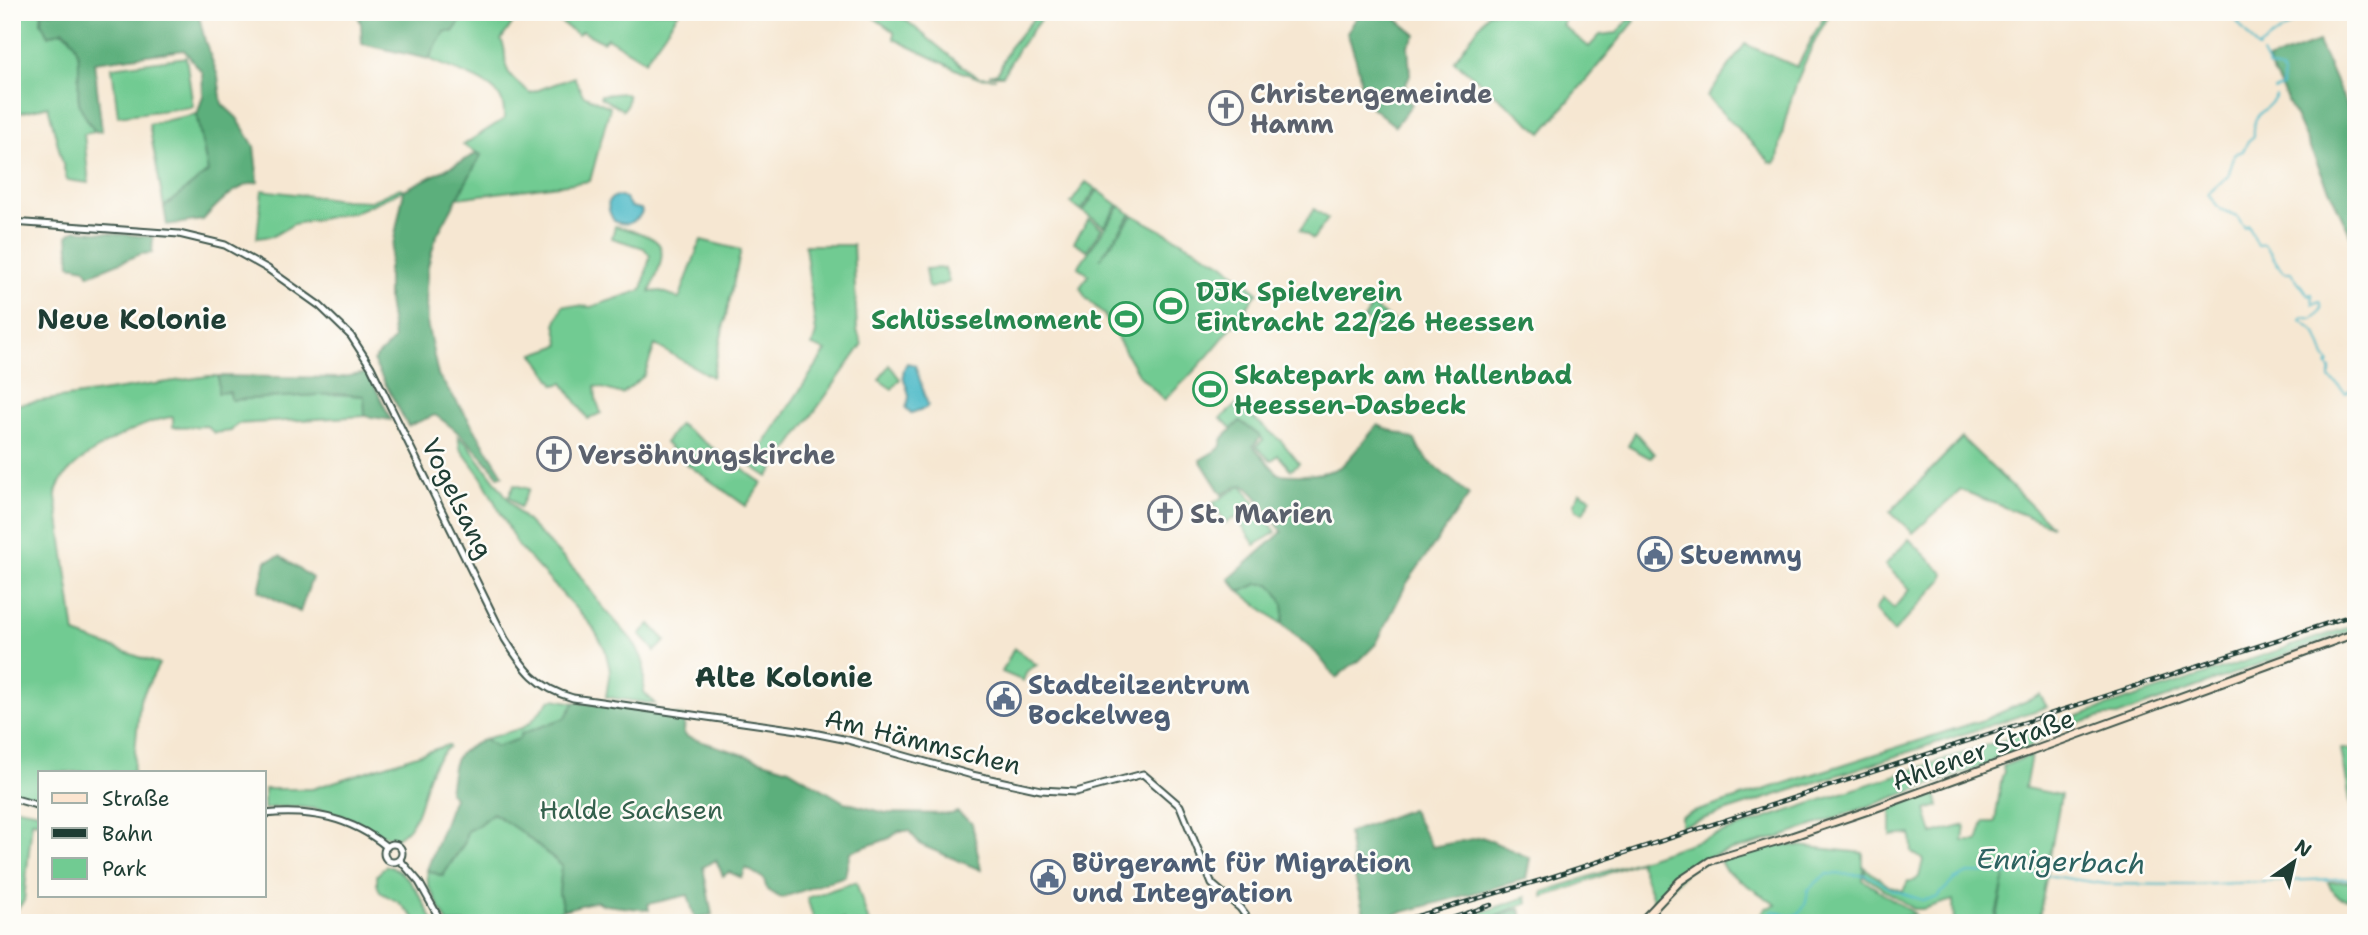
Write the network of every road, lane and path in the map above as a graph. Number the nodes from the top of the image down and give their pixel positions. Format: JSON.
{"nodes":[{"id":1,"x":12,"y":222,"type":"edge"},
{"id":2,"x":2356,"y":633,"type":"edge"},
{"id":3,"x":532,"y":676,"type":"joint"},
{"id":4,"x":12,"y":798,"type":"edge"},
{"id":5,"x":38,"y":805,"type":"edge"},
{"id":6,"x":266,"y":814,"type":"edge"},
{"id":7,"x":387,"y":847,"type":"junction"},
{"id":8,"x":400,"y":860,"type":"junction"},
{"id":9,"x":442,"y":923,"type":"edge"},
{"id":10,"x":1251,"y":923,"type":"edge"},
{"id":11,"x":1640,"y":923,"type":"edge"}],
"edges":[{"from":1,"to":3,"type":"street","name":"Vogelsang"},
{"from":2,"to":11,"type":"main road","name":"Ahlener Straße"},
{"from":3,"to":10,"type":"street","name":"Am Hämmschen"},
{"from":4,"to":5,"type":"street"},
{"from":6,"to":7,"type":"street"},
{"from":7,"to":8,"type":"street"},
{"from":7,"to":8,"type":"street"},
{"from":8,"to":9,"type":"street"}]}
